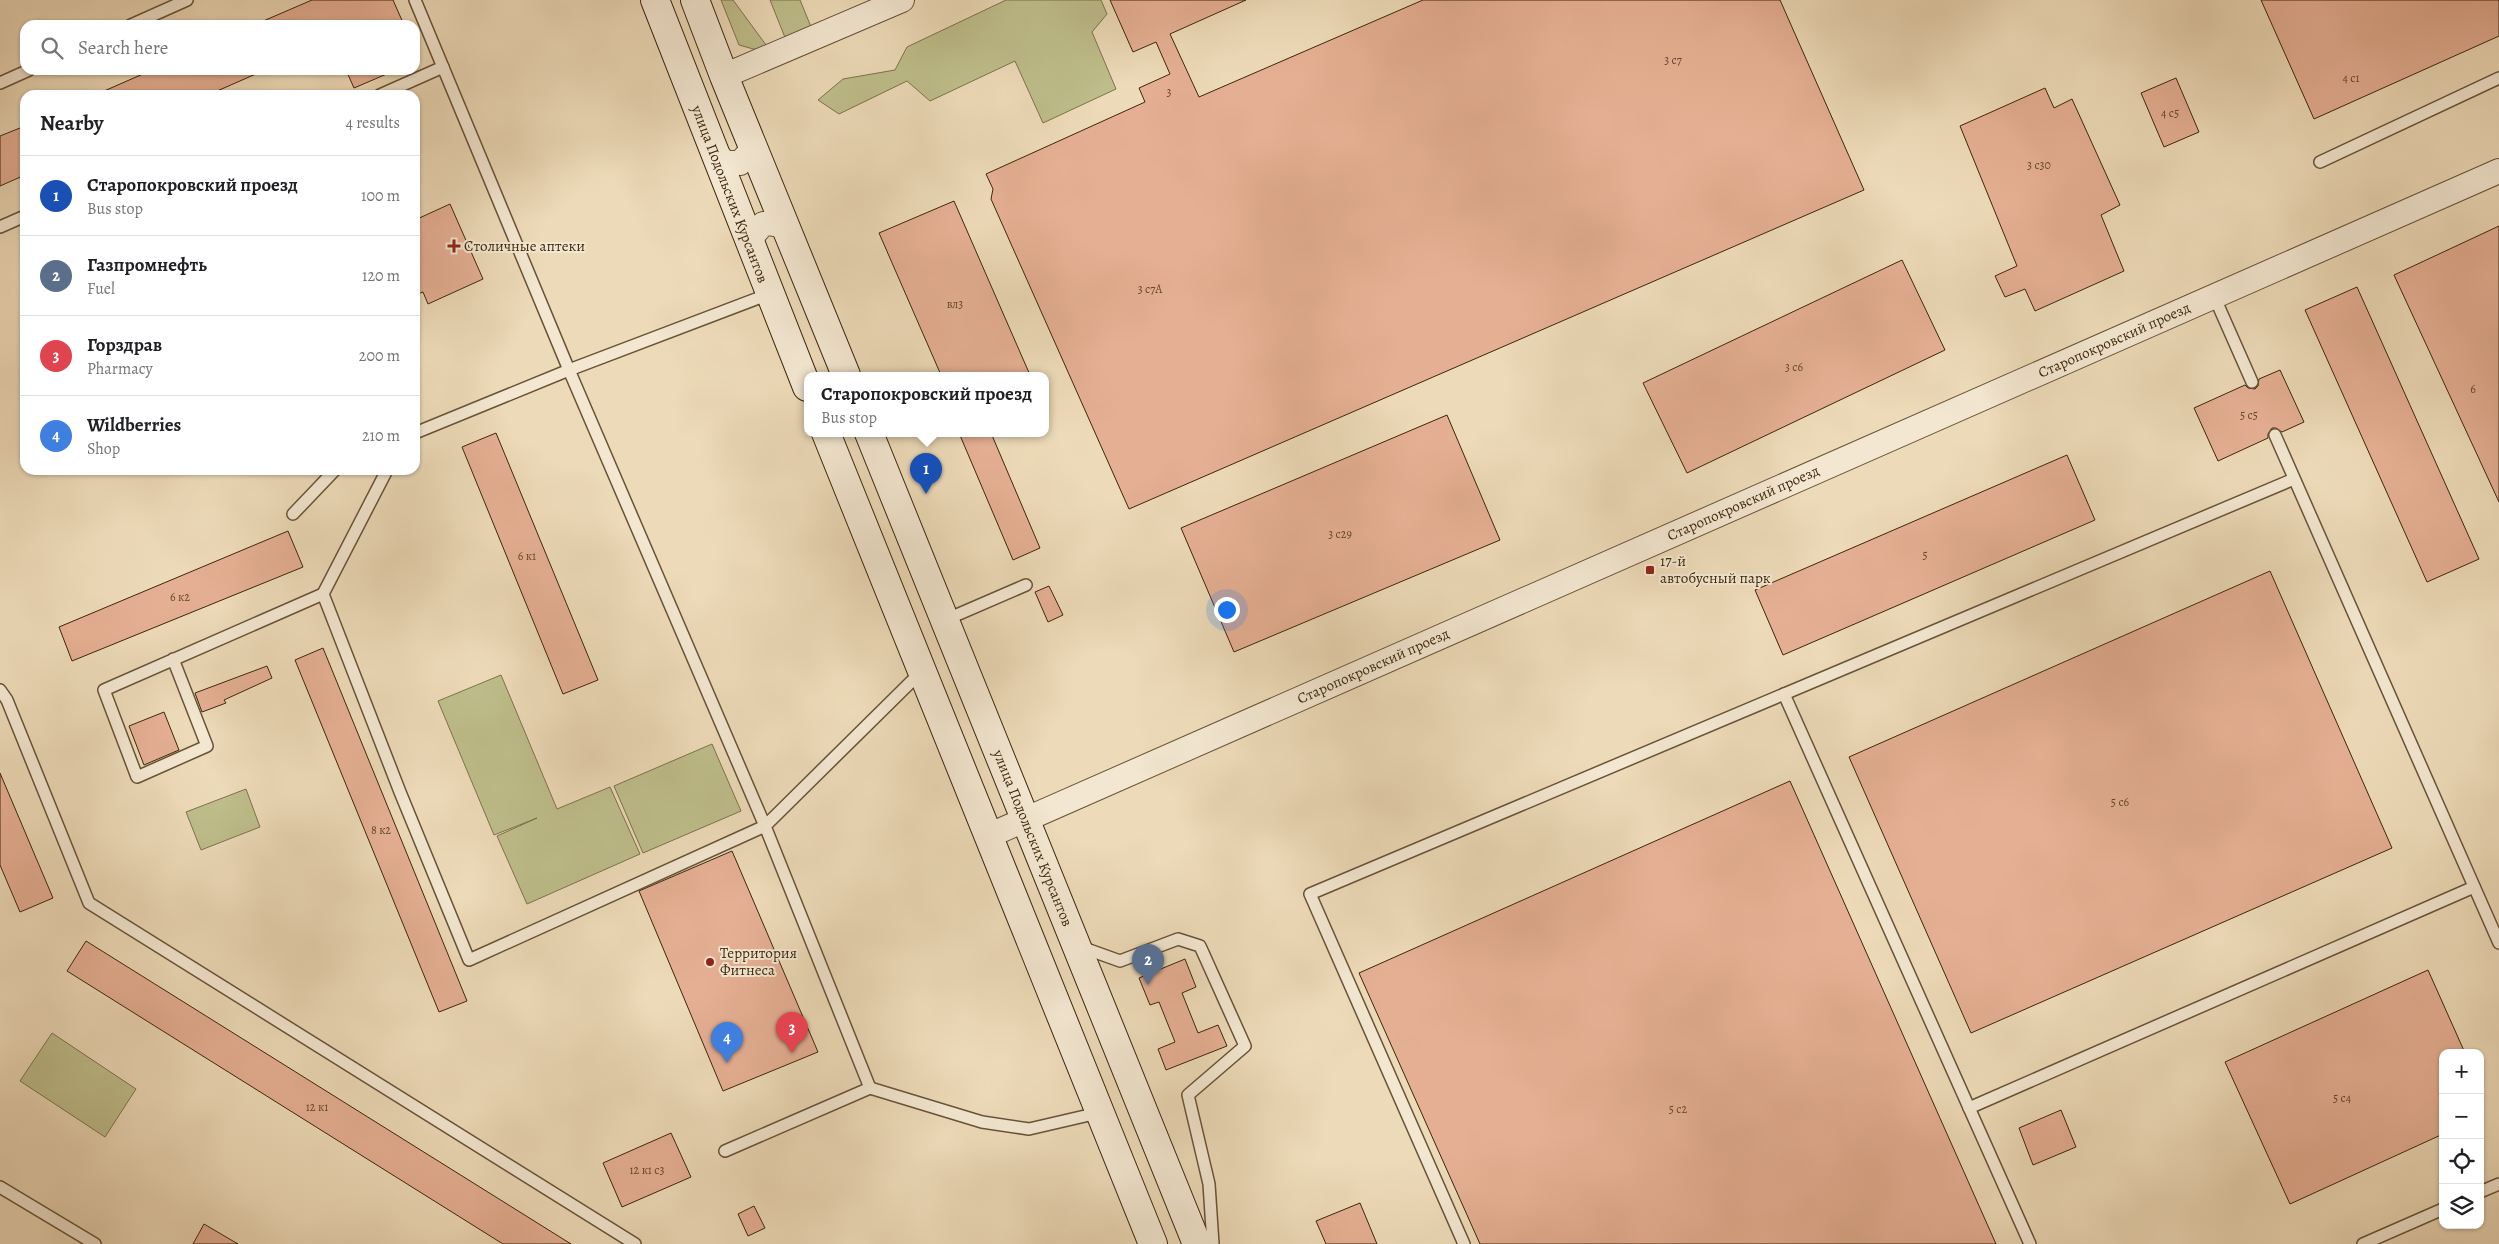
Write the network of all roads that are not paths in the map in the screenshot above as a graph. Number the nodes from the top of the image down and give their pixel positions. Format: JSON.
{"nodes":[{"id":1,"x":187,"y":0,"type":"edge"},
{"id":2,"x":415,"y":0,"type":"edge"},
{"id":3,"x":655,"y":0,"type":"edge"},
{"id":4,"x":695,"y":0,"type":"edge"},
{"id":5,"x":902,"y":0,"type":"edge"},
{"id":6,"x":141,"y":20,"type":"edge"},
{"id":7,"x":443,"y":67,"type":"junction"},
{"id":8,"x":20,"y":74,"type":"edge"},
{"id":9,"x":724,"y":76,"type":"junction"},
{"id":10,"x":2499,"y":78,"type":"edge"},
{"id":11,"x":0,"y":83,"type":"edge"},
{"id":12,"x":391,"y":90,"type":"edge"},
{"id":13,"x":750,"y":138,"type":"junction"},
{"id":14,"x":714,"y":152,"type":"junction"},
{"id":15,"x":2320,"y":162,"type":"dead end"},
{"id":16,"x":2499,"y":171,"type":"edge"},
{"id":17,"x":20,"y":218,"type":"edge"},
{"id":18,"x":0,"y":227,"type":"edge"},
{"id":19,"x":790,"y":235,"type":"junction"},
{"id":20,"x":752,"y":250,"type":"junction"},
{"id":21,"x":769,"y":294,"type":"junction"},
{"id":22,"x":2214,"y":296,"type":"junction"},
{"id":23,"x":569,"y":370,"type":"junction"},
{"id":24,"x":845,"y":372,"type":"edge"},
{"id":25,"x":804,"y":380,"type":"edge"},
{"id":26,"x":2252,"y":382,"type":"dead end"},
{"id":27,"x":420,"y":431,"type":"edge"},
{"id":28,"x":2275,"y":435,"type":"dead end"},
{"id":29,"x":828,"y":437,"type":"edge"},
{"id":30,"x":871,"y":437,"type":"edge"},
{"id":31,"x":330,"y":475,"type":"edge"},
{"id":32,"x":384,"y":475,"type":"edge"},
{"id":33,"x":2294,"y":479,"type":"junction"},
{"id":34,"x":293,"y":514,"type":"dead end"},
{"id":35,"x":1026,"y":585,"type":"dead end"},
{"id":36,"x":323,"y":594,"type":"junction"},
{"id":37,"x":945,"y":620,"type":"junction"},
{"id":38,"x":173,"y":659,"type":"junction"},
{"id":39,"x":922,"y":671,"type":"junction"},
{"id":40,"x":0,"y":690,"type":"edge"},
{"id":41,"x":1784,"y":694,"type":"junction"},
{"id":42,"x":1025,"y":820,"type":"junction"},
{"id":43,"x":765,"y":826,"type":"junction"},
{"id":44,"x":988,"y":836,"type":"junction"},
{"id":45,"x":2474,"y":886,"type":"junction"},
{"id":46,"x":2499,"y":944,"type":"edge"},
{"id":47,"x":1076,"y":945,"type":"junction"},
{"id":48,"x":870,"y":1088,"type":"junction"},
{"id":49,"x":1969,"y":1108,"type":"junction"},
{"id":50,"x":1098,"y":1113,"type":"junction"},
{"id":51,"x":725,"y":1151,"type":"dead end"},
{"id":52,"x":2499,"y":1184,"type":"edge"},
{"id":53,"x":0,"y":1187,"type":"edge"},
{"id":54,"x":2484,"y":1190,"type":"edge"},
{"id":55,"x":2439,"y":1210,"type":"edge"},
{"id":56,"x":95,"y":1244,"type":"edge"},
{"id":57,"x":635,"y":1244,"type":"edge"},
{"id":58,"x":1152,"y":1244,"type":"edge"},
{"id":59,"x":1197,"y":1244,"type":"edge"},
{"id":60,"x":1213,"y":1244,"type":"edge"},
{"id":61,"x":1464,"y":1244,"type":"edge"},
{"id":62,"x":2030,"y":1244,"type":"edge"},
{"id":63,"x":2362,"y":1244,"type":"edge"}],
"edges":[{"from":1,"to":6,"type":"lane"},
{"from":2,"to":7,"type":"lane"},
{"from":3,"to":14,"type":"main road","name":"улица Подольских Курсантов"},
{"from":4,"to":9,"type":"main road"},
{"from":5,"to":9,"type":"street"},
{"from":7,"to":12,"type":"lane"},
{"from":7,"to":23,"type":"lane"},
{"from":8,"to":11,"type":"lane"},
{"from":9,"to":13,"type":"main road"},
{"from":10,"to":15,"type":"lane"},
{"from":13,"to":14,"type":"street"},
{"from":13,"to":19,"type":"main road"},
{"from":14,"to":20,"type":"main road","name":"улица Подольских Курсантов"},
{"from":16,"to":22,"type":"street","name":"Старопокровский проезд"},
{"from":17,"to":18,"type":"lane"},
{"from":19,"to":20,"type":"street"},
{"from":19,"to":24,"type":"main road"},
{"from":20,"to":21,"type":"main road","name":"улица Подольских Курсантов"},
{"from":21,"to":23,"type":"lane"},
{"from":21,"to":25,"type":"main road","name":"улица Подольских Курсантов"},
{"from":22,"to":26,"type":"lane"},
{"from":22,"to":42,"type":"street","name":"Старопокровский проезд"},
{"from":23,"to":27,"type":"lane"},
{"from":23,"to":43,"type":"lane"},
{"from":28,"to":33,"type":"lane"},
{"from":29,"to":39,"type":"main road"},
{"from":30,"to":37,"type":"main road","name":"улица Подольских Курсантов"},
{"from":31,"to":34,"type":"lane"},
{"from":32,"to":36,"type":"lane"},
{"from":33,"to":41,"type":"lane"},
{"from":33,"to":45,"type":"lane"},
{"from":35,"to":37,"type":"lane"},
{"from":36,"to":38,"type":"lane"},
{"from":36,"to":43,"type":"lane"},
{"from":37,"to":42,"type":"main road","name":"улица Подольских Курсантов"},
{"from":38,"to":38,"type":"lane"},
{"from":39,"to":43,"type":"lane"},
{"from":39,"to":44,"type":"main road"},
{"from":40,"to":57,"type":"lane"},
{"from":41,"to":49,"type":"lane"},
{"from":41,"to":61,"type":"lane"},
{"from":42,"to":44,"type":"street","name":"Старопокровский проезд"},
{"from":42,"to":47,"type":"main road","name":"улица Подольских Курсантов"},
{"from":43,"to":48,"type":"lane"},
{"from":44,"to":50,"type":"main road"},
{"from":45,"to":46,"type":"lane"},
{"from":45,"to":49,"type":"lane"},
{"from":47,"to":59,"type":"main road","name":"улица Подольских Курсантов"},
{"from":47,"to":60,"type":"lane"},
{"from":48,"to":50,"type":"lane"},
{"from":48,"to":51,"type":"lane"},
{"from":49,"to":62,"type":"lane"},
{"from":50,"to":58,"type":"main road"},
{"from":52,"to":54,"type":"lane"},
{"from":53,"to":56,"type":"lane"},
{"from":55,"to":63,"type":"lane"}]}
